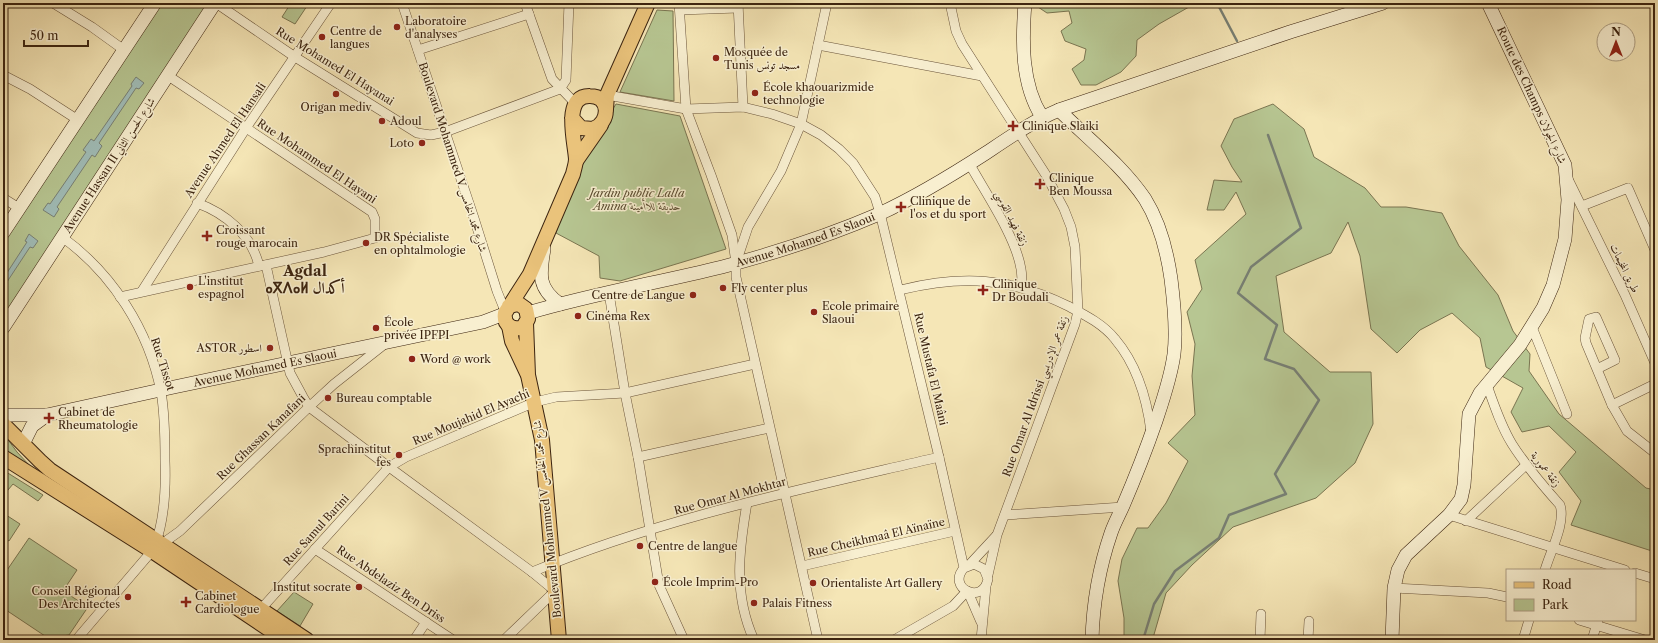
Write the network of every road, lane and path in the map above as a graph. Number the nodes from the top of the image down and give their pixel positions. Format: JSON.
{"nodes":[{"id":1,"x":52,"y":3,"type":"edge"},
{"id":2,"x":155,"y":3,"type":"edge"},
{"id":3,"x":216,"y":3,"type":"edge"},
{"id":4,"x":331,"y":3,"type":"edge"},
{"id":5,"x":402,"y":3,"type":"edge"},
{"id":6,"x":525,"y":3,"type":"edge"},
{"id":7,"x":569,"y":3,"type":"edge"},
{"id":8,"x":654,"y":3,"type":"edge"},
{"id":9,"x":672,"y":3,"type":"edge"},
{"id":10,"x":826,"y":3,"type":"edge"},
{"id":11,"x":950,"y":3,"type":"edge"},
{"id":12,"x":1025,"y":3,"type":"edge"},
{"id":13,"x":1488,"y":3,"type":"edge"},
{"id":14,"x":1377,"y":4,"type":"edge"},
{"id":15,"x":738,"y":5,"type":"edge"},
{"id":16,"x":679,"y":7,"type":"edge"},
{"id":17,"x":645,"y":9,"type":"edge"},
{"id":18,"x":529,"y":14,"type":"junction"},
{"id":19,"x":818,"y":45,"type":"junction"},
{"id":20,"x":124,"y":50,"type":"junction"},
{"id":21,"x":418,"y":50,"type":"junction"},
{"id":22,"x":295,"y":56,"type":"junction"},
{"id":23,"x":3,"y":75,"type":"edge"},
{"id":24,"x":167,"y":75,"type":"junction"},
{"id":25,"x":982,"y":76,"type":"junction"},
{"id":26,"x":560,"y":89,"type":"junction"},
{"id":27,"x":604,"y":101,"type":"junction"},
{"id":28,"x":575,"y":103,"type":"junction"},
{"id":29,"x":743,"y":107,"type":"junction"},
{"id":30,"x":686,"y":109,"type":"junction"},
{"id":31,"x":1059,"y":110,"type":"junction"},
{"id":32,"x":1042,"y":117,"type":"junction"},
{"id":33,"x":572,"y":118,"type":"junction"},
{"id":34,"x":78,"y":120,"type":"junction"},
{"id":35,"x":801,"y":124,"type":"junction"},
{"id":36,"x":601,"y":125,"type":"junction"},
{"id":37,"x":246,"y":128,"type":"junction"},
{"id":38,"x":445,"y":132,"type":"junction"},
{"id":39,"x":1019,"y":132,"type":"junction"},
{"id":40,"x":576,"y":161,"type":"junction"},
{"id":41,"x":969,"y":163,"type":"junction"},
{"id":42,"x":1567,"y":176,"type":"junction"},
{"id":43,"x":3,"y":198,"type":"edge"},
{"id":44,"x":197,"y":203,"type":"junction"},
{"id":45,"x":1582,"y":206,"type":"junction"},
{"id":46,"x":19,"y":208,"type":"junction"},
{"id":47,"x":880,"y":213,"type":"junction"},
{"id":48,"x":3,"y":233,"type":"edge"},
{"id":49,"x":62,"y":237,"type":"junction"},
{"id":50,"x":545,"y":240,"type":"junction"},
{"id":51,"x":1655,"y":250,"type":"edge"},
{"id":52,"x":736,"y":263,"type":"junction"},
{"id":53,"x":262,"y":265,"type":"junction"},
{"id":54,"x":526,"y":282,"type":"junction"},
{"id":55,"x":1022,"y":288,"type":"junction"},
{"id":56,"x":900,"y":290,"type":"junction"},
{"id":57,"x":142,"y":291,"type":"junction"},
{"id":58,"x":609,"y":293,"type":"junction"},
{"id":59,"x":120,"y":297,"type":"junction"},
{"id":60,"x":560,"y":304,"type":"junction"},
{"id":61,"x":1078,"y":311,"type":"junction"},
{"id":62,"x":527,"y":315,"type":"junction"},
{"id":63,"x":507,"y":316,"type":"junction"},
{"id":64,"x":1532,"y":327,"type":"junction"},
{"id":65,"x":3,"y":328,"type":"edge"},
{"id":66,"x":389,"y":341,"type":"junction"},
{"id":67,"x":1655,"y":362,"type":"edge"},
{"id":68,"x":288,"y":363,"type":"junction"},
{"id":69,"x":755,"y":364,"type":"junction"},
{"id":70,"x":1597,"y":369,"type":"junction"},
{"id":71,"x":528,"y":375,"type":"junction"},
{"id":72,"x":1655,"y":384,"type":"edge"},
{"id":73,"x":1487,"y":385,"type":"junction"},
{"id":74,"x":160,"y":390,"type":"junction"},
{"id":75,"x":624,"y":393,"type":"junction"},
{"id":76,"x":535,"y":402,"type":"junction"},
{"id":77,"x":1612,"y":404,"type":"junction"},
{"id":78,"x":309,"y":406,"type":"junction"},
{"id":79,"x":1567,"y":414,"type":"dead end"},
{"id":80,"x":3,"y":415,"type":"edge"},
{"id":81,"x":47,"y":415,"type":"junction"},
{"id":82,"x":3,"y":424,"type":"edge"},
{"id":83,"x":769,"y":428,"type":"junction"},
{"id":84,"x":1152,"y":434,"type":"junction"},
{"id":85,"x":23,"y":444,"type":"junction"},
{"id":86,"x":1655,"y":453,"type":"edge"},
{"id":87,"x":3,"y":457,"type":"edge"},
{"id":88,"x":638,"y":457,"type":"junction"},
{"id":89,"x":939,"y":457,"type":"junction"},
{"id":90,"x":1526,"y":465,"type":"junction"},
{"id":91,"x":389,"y":467,"type":"junction"},
{"id":92,"x":785,"y":493,"type":"junction"},
{"id":93,"x":747,"y":503,"type":"junction"},
{"id":94,"x":1123,"y":507,"type":"junction"},
{"id":95,"x":1004,"y":515,"type":"junction"},
{"id":96,"x":1449,"y":515,"type":"junction"},
{"id":97,"x":1466,"y":521,"type":"junction"},
{"id":98,"x":649,"y":531,"type":"junction"},
{"id":99,"x":955,"y":531,"type":"junction"},
{"id":100,"x":997,"y":535,"type":"junction"},
{"id":101,"x":157,"y":545,"type":"junction"},
{"id":102,"x":1552,"y":548,"type":"junction"},
{"id":103,"x":315,"y":549,"type":"junction"},
{"id":104,"x":552,"y":564,"type":"junction"},
{"id":105,"x":802,"y":566,"type":"junction"},
{"id":106,"x":967,"y":566,"type":"junction"},
{"id":107,"x":1614,"y":568,"type":"edge"},
{"id":108,"x":1544,"y":569,"type":"edge"},
{"id":109,"x":532,"y":572,"type":"junction"},
{"id":110,"x":1636,"y":573,"type":"edge"},
{"id":111,"x":988,"y":575,"type":"junction"},
{"id":112,"x":1655,"y":579,"type":"edge"},
{"id":113,"x":986,"y":586,"type":"junction"},
{"id":114,"x":1394,"y":588,"type":"junction"},
{"id":115,"x":554,"y":591,"type":"junction"},
{"id":116,"x":968,"y":591,"type":"junction"},
{"id":117,"x":1506,"y":597,"type":"edge"},
{"id":118,"x":261,"y":609,"type":"junction"},
{"id":119,"x":1261,"y":614,"type":"dead end"},
{"id":120,"x":1309,"y":621,"type":"dead end"},
{"id":121,"x":1529,"y":621,"type":"edge"},
{"id":122,"x":1586,"y":621,"type":"edge"},
{"id":123,"x":426,"y":622,"type":"junction"},
{"id":124,"x":982,"y":623,"type":"junction"},
{"id":125,"x":1597,"y":623,"type":"edge"},
{"id":126,"x":76,"y":640,"type":"edge"},
{"id":127,"x":285,"y":640,"type":"edge"},
{"id":128,"x":308,"y":640,"type":"edge"},
{"id":129,"x":414,"y":640,"type":"edge"},
{"id":130,"x":453,"y":640,"type":"edge"},
{"id":131,"x":504,"y":640,"type":"edge"},
{"id":132,"x":559,"y":640,"type":"edge"},
{"id":133,"x":684,"y":640,"type":"edge"},
{"id":134,"x":754,"y":640,"type":"edge"},
{"id":135,"x":818,"y":640,"type":"edge"},
{"id":136,"x":894,"y":640,"type":"edge"},
{"id":137,"x":981,"y":640,"type":"edge"},
{"id":138,"x":1092,"y":640,"type":"edge"},
{"id":139,"x":1260,"y":640,"type":"edge"},
{"id":140,"x":1308,"y":640,"type":"edge"},
{"id":141,"x":1392,"y":640,"type":"edge"},
{"id":142,"x":1523,"y":640,"type":"edge"},
{"id":143,"x":1592,"y":640,"type":"edge"},
{"id":144,"x":1645,"y":640,"type":"edge"}],
"edges":[{"from":1,"to":20,"type":"street"},
{"from":2,"to":20,"type":"street"},
{"from":3,"to":22,"type":"street","name":"Rue Mohamed El Hayanai"},
{"from":3,"to":24,"type":"street","name":"Avenue Hassan II شارع الحسن الثاني"},
{"from":4,"to":22,"type":"street","name":"Avenue Ahmed El Hansali"},
{"from":5,"to":21,"type":"street","name":"Boulevard Mohammed V شارع محمد الخامس"},
{"from":6,"to":18,"type":"street"},
{"from":7,"to":26,"type":"street"},
{"from":8,"to":17,"type":"main road"},
{"from":9,"to":16,"type":"street"},
{"from":10,"to":19,"type":"street"},
{"from":11,"to":25,"type":"street","name":"Rue Omar Al Idrissi زنقة عمر الإدريسي"},
{"from":12,"to":32,"type":"street"},
{"from":13,"to":42,"type":"street","name":"Route des Champs شارع الجولان"},
{"from":14,"to":31,"type":"street","name":"Avenue Mohamed Es Slaoui"},
{"from":15,"to":16,"type":"street"},
{"from":15,"to":29,"type":"street"},
{"from":16,"to":30,"type":"street"},
{"from":17,"to":27,"type":"main road"},
{"from":18,"to":21,"type":"street"},
{"from":18,"to":26,"type":"street"},
{"from":19,"to":25,"type":"street"},
{"from":19,"to":35,"type":"street"},
{"from":20,"to":34,"type":"street"},
{"from":21,"to":38,"type":"street","name":"Boulevard Mohammed V شارع محمد الخامس"},
{"from":22,"to":37,"type":"street","name":"Avenue Ahmed El Hansali"},
{"from":22,"to":38,"type":"street","name":"Rue Mohamed El Hayanai"},
{"from":23,"to":34,"type":"street"},
{"from":24,"to":37,"type":"street","name":"Rue Mohammed El Hayani"},
{"from":24,"to":49,"type":"street","name":"Avenue Hassan II شارع الحسن الثاني"},
{"from":25,"to":39,"type":"street","name":"Rue Omar Al Idrissi زنقة عمر الإدريسي"},
{"from":26,"to":28,"type":"street"},
{"from":26,"to":38,"type":"street","name":"Rue Mohamed El Hayanai"},
{"from":27,"to":28,"type":"main road"},
{"from":27,"to":30,"type":"street","name":"Rue Mustafa El Maâni"},
{"from":27,"to":36,"type":"main road"},
{"from":28,"to":33,"type":"main road"},
{"from":29,"to":30,"type":"street","name":"Rue Mustafa El Maâni"},
{"from":29,"to":35,"type":"street","name":"Rue Mustafa El Maâni"},
{"from":30,"to":52,"type":"street"},
{"from":31,"to":32,"type":"street","name":"Avenue Mohamed Es Slaoui"},
{"from":31,"to":84,"type":"street"},
{"from":32,"to":39,"type":"street","name":"Avenue Mohamed Es Slaoui"},
{"from":33,"to":36,"type":"main road"},
{"from":33,"to":40,"type":"main road"},
{"from":34,"to":46,"type":"street"},
{"from":35,"to":47,"type":"street","name":"Rue Mustafa El Maâni"},
{"from":35,"to":52,"type":"street"},
{"from":36,"to":40,"type":"main road"},
{"from":37,"to":44,"type":"street","name":"Avenue Ahmed El Hansali"},
{"from":37,"to":53,"type":"street","name":"Rue Mohammed El Hayani"},
{"from":38,"to":63,"type":"street","name":"Boulevard Mohammed V شارع محمد الخامس"},
{"from":39,"to":41,"type":"street","name":"Avenue Mohamed Es Slaoui"},
{"from":39,"to":61,"type":"street","name":"Rue Omar Al Idrissi زنقة عمر الإدريسي"},
{"from":40,"to":50,"type":"main road"},
{"from":41,"to":47,"type":"street","name":"Avenue Mohamed Es Slaoui"},
{"from":41,"to":55,"type":"street","name":"زنقة فهيد القوسي"},
{"from":42,"to":45,"type":"street","name":"طريق المخيمات"},
{"from":42,"to":64,"type":"street","name":"Route des Champs شارع الجولان"},
{"from":43,"to":46,"type":"street"},
{"from":44,"to":53,"type":"street"},
{"from":44,"to":57,"type":"street","name":"Avenue Ahmed El Hansali"},
{"from":45,"to":51,"type":"street"},
{"from":45,"to":67,"type":"street","name":"طريق المخيمات"},
{"from":46,"to":48,"type":"street"},
{"from":47,"to":52,"type":"street","name":"Avenue Mohamed Es Slaoui"},
{"from":47,"to":56,"type":"street","name":"Rue Mustafa El Maâni"},
{"from":49,"to":59,"type":"street","name":"Rue Tissot"},
{"from":49,"to":65,"type":"street","name":"Avenue Hassan II شارع الحسن الثاني"},
{"from":50,"to":54,"type":"main road"},
{"from":50,"to":60,"type":"street"},
{"from":52,"to":58,"type":"street","name":"Avenue Mohamed Es Slaoui"},
{"from":52,"to":69,"type":"street"},
{"from":53,"to":57,"type":"street"},
{"from":53,"to":68,"type":"street"},
{"from":54,"to":62,"type":"main road","name":"Boulevard Mohammed V شارع محمد الخامس"},
{"from":54,"to":63,"type":"main road"},
{"from":55,"to":56,"type":"street"},
{"from":55,"to":61,"type":"street"},
{"from":56,"to":89,"type":"street","name":"Rue Mustafa El Maâni"},
{"from":57,"to":59,"type":"street"},
{"from":58,"to":60,"type":"street","name":"Avenue Mohamed Es Slaoui"},
{"from":58,"to":75,"type":"street"},
{"from":59,"to":74,"type":"street","name":"Rue Tissot"},
{"from":60,"to":62,"type":"street","name":"Avenue Mohamed Es Slaoui"},
{"from":61,"to":84,"type":"street"},
{"from":61,"to":95,"type":"street","name":"Rue Omar Al Idrissi زنقة عمر الإدريسي"},
{"from":62,"to":63,"type":"main road"},
{"from":62,"to":63,"type":"main road"},
{"from":62,"to":71,"type":"main road","name":"Boulevard Mohammed V شارع محمد الخامس"},
{"from":63,"to":66,"type":"street","name":"Avenue Mohamed Es Slaoui"},
{"from":63,"to":71,"type":"main road","name":"Boulevard Mohammed V شارع محمد الخامس"},
{"from":64,"to":73,"type":"street","name":"Route des Champs شارع الجولان"},
{"from":64,"to":79,"type":"street"},
{"from":66,"to":68,"type":"street","name":"Avenue Mohamed Es Slaoui"},
{"from":66,"to":78,"type":"street","name":"Rue Ghassan Kanafani"},
{"from":68,"to":74,"type":"street","name":"Avenue Mohamed Es Slaoui"},
{"from":68,"to":78,"type":"street"},
{"from":69,"to":75,"type":"street","name":"Rue Moujahid El Ayachi"},
{"from":69,"to":83,"type":"street"},
{"from":70,"to":70,"type":"street"},
{"from":70,"to":77,"type":"street"},
{"from":71,"to":76,"type":"main road","name":"Boulevard Mohammed V شارع محمد الخامس"},
{"from":72,"to":77,"type":"street"},
{"from":73,"to":90,"type":"street","name":"زنقة عمورية"},
{"from":73,"to":96,"type":"street","name":"Route des Champs شارع الجولان"},
{"from":74,"to":81,"type":"street","name":"Avenue Mohamed Es Slaoui"},
{"from":74,"to":101,"type":"street","name":"Rue Tissot"},
{"from":75,"to":76,"type":"street","name":"Rue Moujahid El Ayachi"},
{"from":75,"to":88,"type":"street"},
{"from":76,"to":91,"type":"street","name":"Rue Moujahid El Ayachi"},
{"from":76,"to":104,"type":"main road","name":"Boulevard Mohammed V شارع محمد الخامس"},
{"from":77,"to":86,"type":"street"},
{"from":78,"to":91,"type":"street"},
{"from":78,"to":101,"type":"street","name":"Rue Ghassan Kanafani"},
{"from":80,"to":81,"type":"street","name":"Avenue Mohamed Es Slaoui"},
{"from":81,"to":85,"type":"street","name":"Avenue Mohamed Es Slaoui"},
{"from":82,"to":85,"type":"main road"},
{"from":83,"to":88,"type":"street"},
{"from":83,"to":92,"type":"street"},
{"from":84,"to":94,"type":"street"},
{"from":85,"to":101,"type":"main road"},
{"from":87,"to":101,"type":"main road"},
{"from":88,"to":98,"type":"street"},
{"from":89,"to":92,"type":"street","name":"Rue Omar Al Mokhtar"},
{"from":89,"to":99,"type":"street","name":"Rue Mustafa El Maâni"},
{"from":90,"to":97,"type":"street"},
{"from":90,"to":102,"type":"street","name":"زنقة عمورية"},
{"from":91,"to":103,"type":"street","name":"Rue Samul Barini"},
{"from":91,"to":109,"type":"street"},
{"from":92,"to":93,"type":"street","name":"Rue Omar Al Mokhtar"},
{"from":92,"to":105,"type":"street"},
{"from":93,"to":98,"type":"street","name":"Rue Omar Al Mokhtar"},
{"from":93,"to":134,"type":"street"},
{"from":94,"to":95,"type":"street"},
{"from":94,"to":138,"type":"street"},
{"from":95,"to":100,"type":"street","name":"Rue Omar Al Idrissi زنقة عمر الإدريسي"},
{"from":96,"to":97,"type":"street"},
{"from":96,"to":114,"type":"street","name":"Route des Champs شارع الجولان"},
{"from":97,"to":102,"type":"street"},
{"from":98,"to":104,"type":"street","name":"Rue Omar Al Mokhtar"},
{"from":98,"to":133,"type":"street"},
{"from":99,"to":105,"type":"street","name":"Rue Cheikhmaâ El Aïnaïne"},
{"from":99,"to":106,"type":"street","name":"Rue Mustafa El Maâni"},
{"from":100,"to":106,"type":"street","name":"Rue Omar Al Idrissi زنقة عمر الإدريسي"},
{"from":100,"to":111,"type":"street","name":"Rue Omar Al Idrissi زنقة عمر الإدريسي"},
{"from":101,"to":118,"type":"main road"},
{"from":101,"to":126,"type":"street","name":"Rue Ghassan Kanafani"},
{"from":101,"to":127,"type":"main road"},
{"from":102,"to":107,"type":"street"},
{"from":102,"to":108,"type":"street","name":"زنقة عمورية"},
{"from":103,"to":118,"type":"street","name":"Rue Samul Barini"},
{"from":103,"to":123,"type":"street","name":"Rue Abdelaziz Ben Driss"},
{"from":104,"to":109,"type":"street","name":"Rue Omar Al Mokhtar"},
{"from":104,"to":115,"type":"main road","name":"Boulevard Mohammed V شارع محمد الخامس"},
{"from":105,"to":135,"type":"street"},
{"from":106,"to":111,"type":"street"},
{"from":106,"to":116,"type":"street"},
{"from":109,"to":115,"type":"street"},
{"from":110,"to":112,"type":"street"},
{"from":111,"to":113,"type":"street"},
{"from":113,"to":116,"type":"street"},
{"from":113,"to":124,"type":"street"},
{"from":114,"to":117,"type":"street"},
{"from":114,"to":141,"type":"street","name":"Route des Champs شارع الجولان"},
{"from":115,"to":131,"type":"street"},
{"from":115,"to":132,"type":"main road","name":"Boulevard Mohammed V شارع محمد الخامس"},
{"from":116,"to":124,"type":"street"},
{"from":116,"to":136,"type":"street"},
{"from":118,"to":128,"type":"main road"},
{"from":119,"to":139,"type":"street"},
{"from":120,"to":140,"type":"street"},
{"from":121,"to":142,"type":"street"},
{"from":122,"to":125,"type":"street"},
{"from":123,"to":129,"type":"street"},
{"from":123,"to":130,"type":"street","name":"Rue Abdelaziz Ben Driss"},
{"from":124,"to":137,"type":"street"},
{"from":125,"to":143,"type":"street"},
{"from":125,"to":144,"type":"street"}]}
